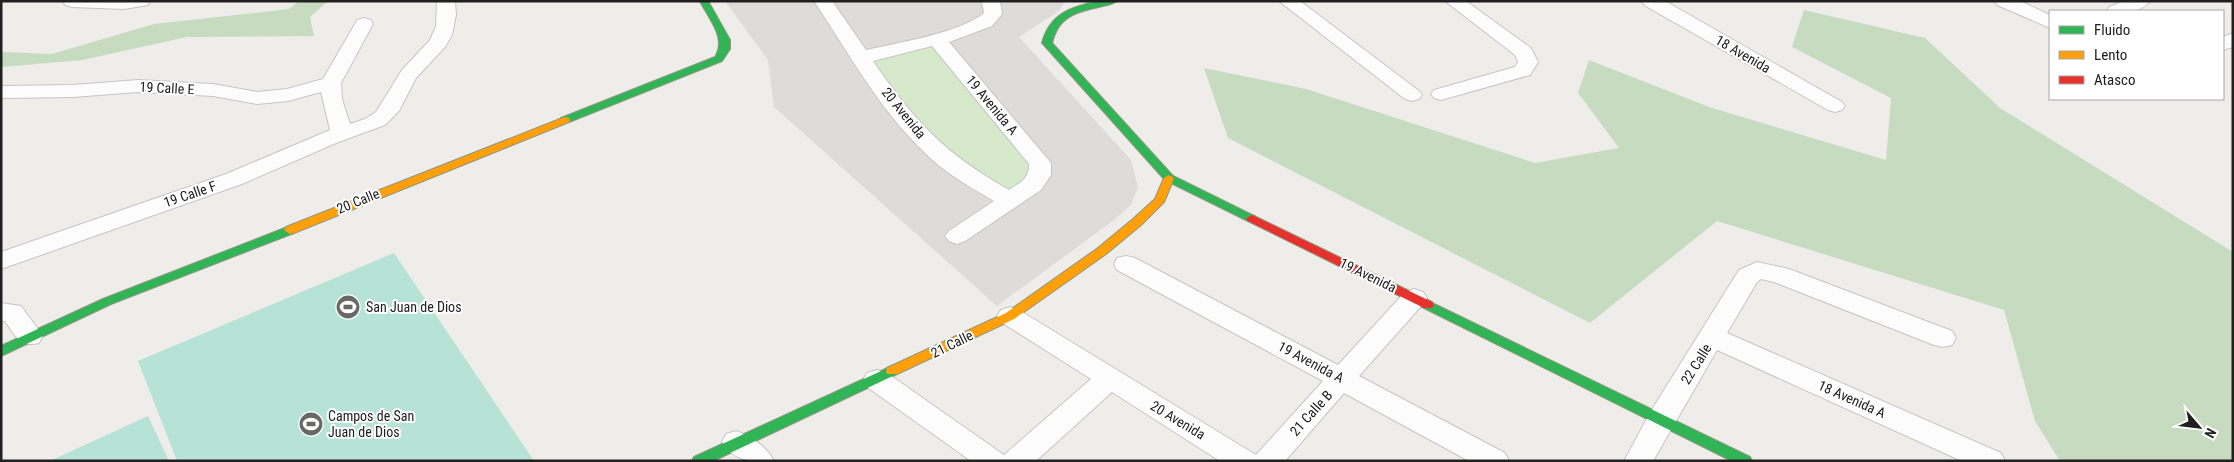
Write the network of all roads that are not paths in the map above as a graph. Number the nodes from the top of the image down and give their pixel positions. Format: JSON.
{"nodes":[{"id":1,"x":72,"y":1,"type":"edge"},
{"id":2,"x":141,"y":1,"type":"edge"},
{"id":3,"x":446,"y":1,"type":"edge"},
{"id":4,"x":704,"y":1,"type":"edge"},
{"id":5,"x":824,"y":1,"type":"edge"},
{"id":6,"x":991,"y":1,"type":"edge"},
{"id":7,"x":1113,"y":1,"type":"edge"},
{"id":8,"x":1288,"y":1,"type":"edge"},
{"id":9,"x":1454,"y":1,"type":"edge"},
{"id":10,"x":1651,"y":1,"type":"edge"},
{"id":11,"x":2004,"y":1,"type":"edge"},
{"id":12,"x":2141,"y":1,"type":"edge"},
{"id":13,"x":2118,"y":10,"type":"edge"},
{"id":14,"x":2049,"y":22,"type":"edge"},
{"id":15,"x":364,"y":24,"type":"dead end"},
{"id":16,"x":936,"y":39,"type":"junction"},
{"id":17,"x":862,"y":57,"type":"junction"},
{"id":18,"x":331,"y":83,"type":"junction"},
{"id":19,"x":1,"y":92,"type":"edge"},
{"id":20,"x":1441,"y":94,"type":"dead end"},
{"id":21,"x":1412,"y":95,"type":"dead end"},
{"id":22,"x":1835,"y":106,"type":"dead end"},
{"id":23,"x":341,"y":132,"type":"junction"},
{"id":24,"x":1169,"y":178,"type":"junction"},
{"id":25,"x":1009,"y":200,"type":"junction"},
{"id":26,"x":957,"y":236,"type":"dead end"},
{"id":27,"x":1,"y":261,"type":"edge"},
{"id":28,"x":1126,"y":264,"type":"dead end"},
{"id":29,"x":1414,"y":298,"type":"junction"},
{"id":30,"x":1,"y":312,"type":"edge"},
{"id":31,"x":1010,"y":316,"type":"junction"},
{"id":32,"x":30,"y":336,"type":"junction"},
{"id":33,"x":1712,"y":337,"type":"junction"},
{"id":34,"x":1943,"y":338,"type":"dead end"},
{"id":35,"x":1,"y":352,"type":"edge"},
{"id":36,"x":1109,"y":378,"type":"junction"},
{"id":37,"x":1342,"y":379,"type":"junction"},
{"id":38,"x":877,"y":380,"type":"junction"},
{"id":39,"x":1661,"y":419,"type":"junction"},
{"id":40,"x":736,"y":442,"type":"junction"},
{"id":41,"x":698,"y":461,"type":"edge"},
{"id":42,"x":760,"y":461,"type":"edge"},
{"id":43,"x":993,"y":461,"type":"edge"},
{"id":44,"x":1016,"y":461,"type":"edge"},
{"id":45,"x":1244,"y":461,"type":"edge"},
{"id":46,"x":1267,"y":461,"type":"edge"},
{"id":47,"x":1495,"y":461,"type":"edge"},
{"id":48,"x":1638,"y":461,"type":"edge"},
{"id":49,"x":1745,"y":461,"type":"edge"},
{"id":50,"x":1991,"y":461,"type":"edge"}],
"edges":[{"from":1,"to":2,"type":"street"},
{"from":3,"to":23,"type":"street","name":"19 Calle F"},
{"from":4,"to":32,"type":"street","name":"20 Calle"},
{"from":5,"to":17,"type":"street","name":"20 Avenida"},
{"from":6,"to":16,"type":"street"},
{"from":7,"to":24,"type":"street","name":"19 Avenida"},
{"from":8,"to":21,"type":"street"},
{"from":9,"to":20,"type":"street"},
{"from":10,"to":22,"type":"street","name":"18 Avenida"},
{"from":11,"to":14,"type":"street"},
{"from":12,"to":13,"type":"street"},
{"from":15,"to":18,"type":"street"},
{"from":16,"to":17,"type":"street"},
{"from":16,"to":25,"type":"street","name":"19 Avenida A"},
{"from":17,"to":25,"type":"street","name":"20 Avenida"},
{"from":18,"to":19,"type":"street","name":"19 Calle E"},
{"from":18,"to":23,"type":"street"},
{"from":23,"to":27,"type":"street","name":"19 Calle F"},
{"from":24,"to":29,"type":"street","name":"19 Avenida"},
{"from":24,"to":31,"type":"street","name":"21 Calle"},
{"from":25,"to":26,"type":"street"},
{"from":28,"to":37,"type":"street","name":"19 Avenida A"},
{"from":29,"to":37,"type":"street","name":"21 Calle B"},
{"from":29,"to":39,"type":"street","name":"19 Avenida"},
{"from":30,"to":32,"type":"street"},
{"from":31,"to":36,"type":"street","name":"20 Avenida"},
{"from":31,"to":38,"type":"street","name":"21 Calle"},
{"from":32,"to":35,"type":"street","name":"20 Calle"},
{"from":33,"to":34,"type":"street","name":"22 Calle"},
{"from":33,"to":39,"type":"street","name":"22 Calle"},
{"from":33,"to":50,"type":"street","name":"18 Avenida A"},
{"from":36,"to":44,"type":"street"},
{"from":36,"to":45,"type":"street","name":"20 Avenida"},
{"from":37,"to":46,"type":"street","name":"21 Calle B"},
{"from":37,"to":47,"type":"street","name":"19 Avenida A"},
{"from":38,"to":40,"type":"street","name":"21 Calle"},
{"from":38,"to":43,"type":"street"},
{"from":39,"to":48,"type":"street","name":"22 Calle"},
{"from":39,"to":49,"type":"street","name":"19 Avenida"},
{"from":40,"to":41,"type":"street","name":"21 Calle"},
{"from":40,"to":42,"type":"street"}]}
